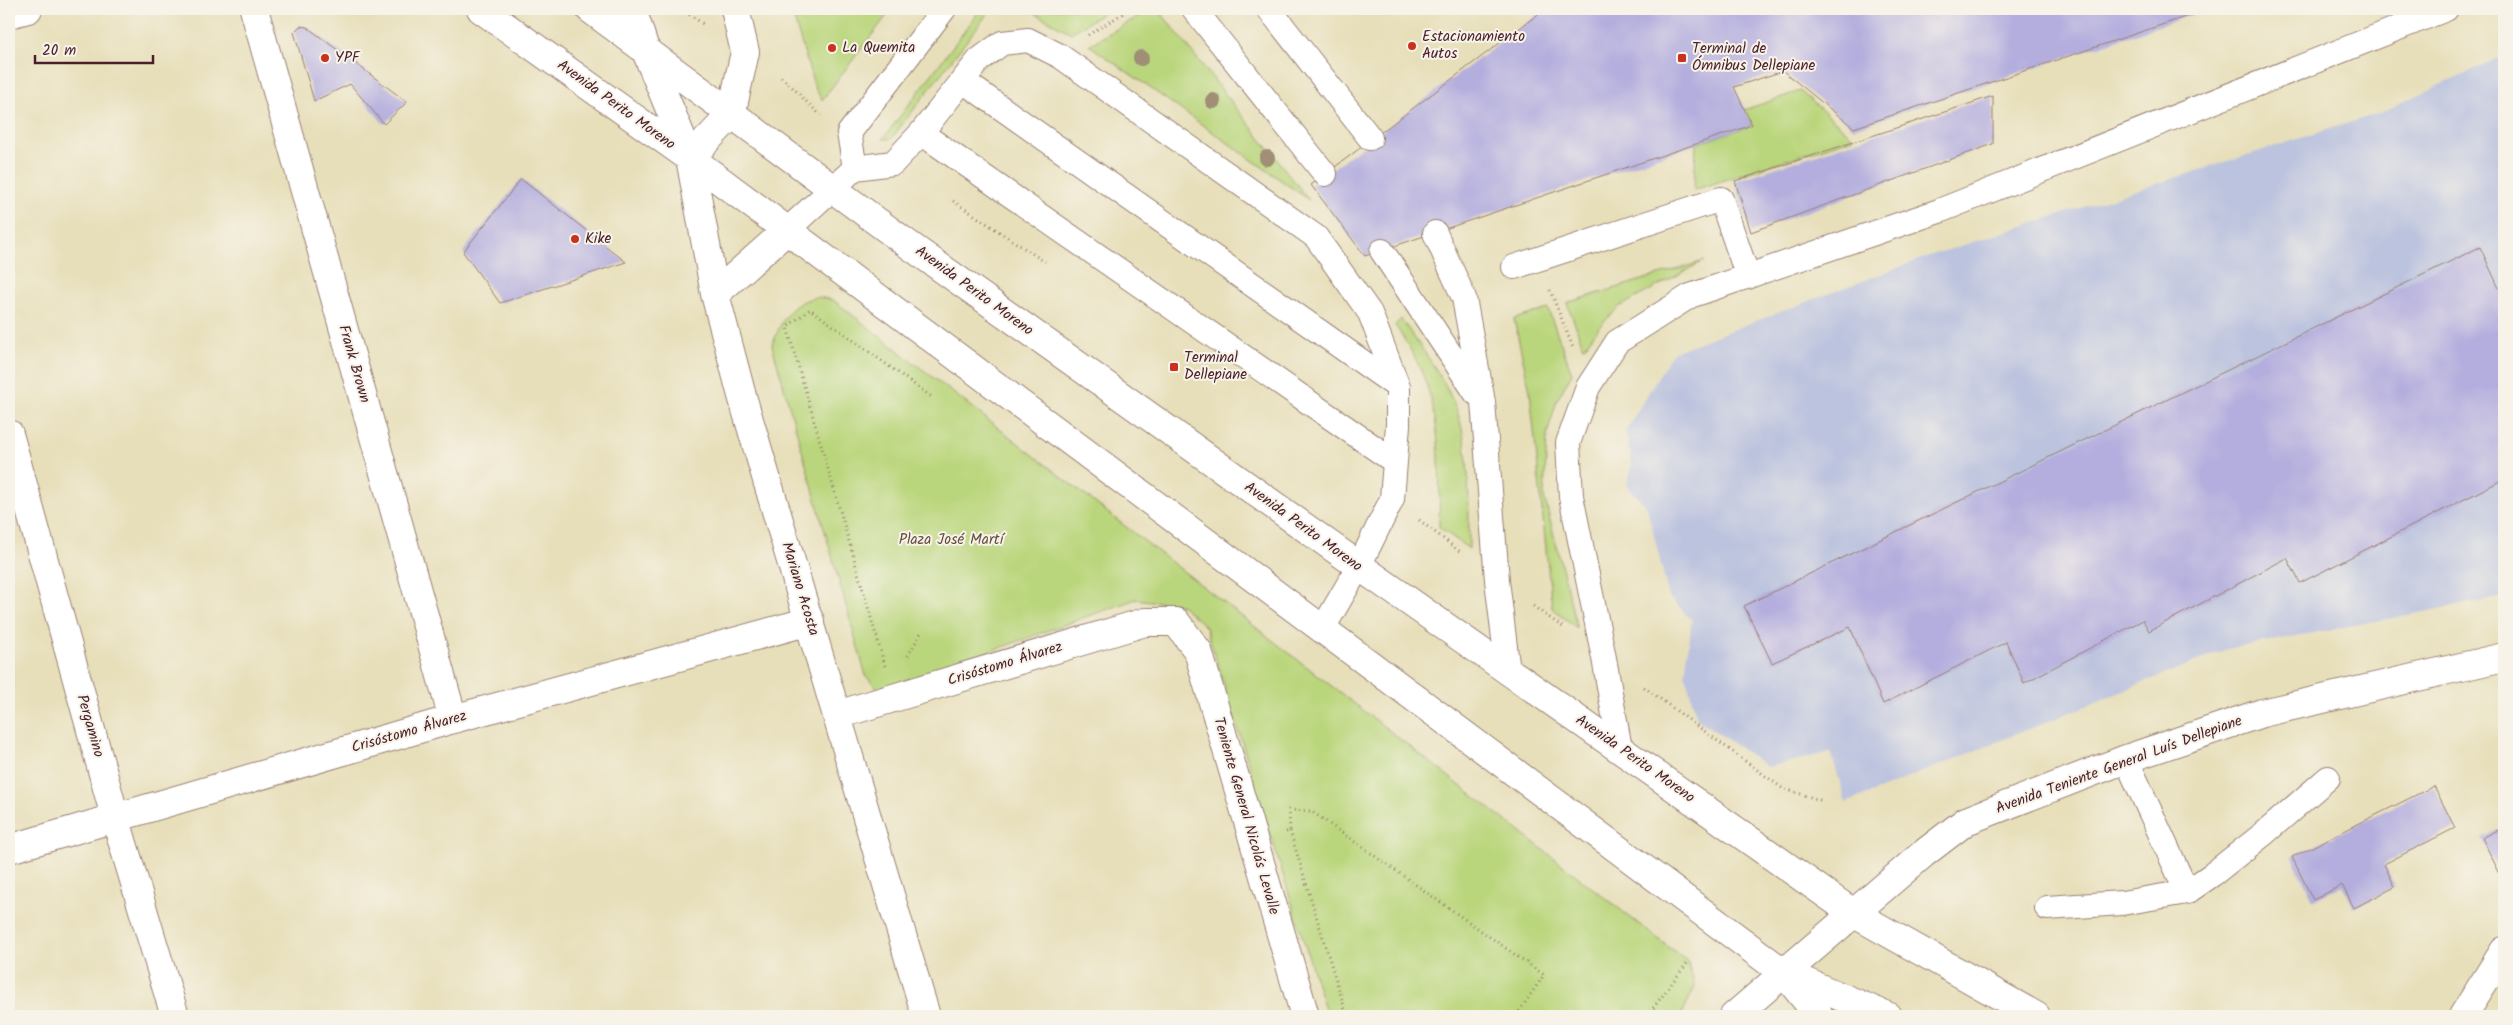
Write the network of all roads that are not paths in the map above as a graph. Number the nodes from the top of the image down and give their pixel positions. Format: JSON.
{"nodes":[{"id":1,"x":28,"y":9,"type":"edge"},
{"id":2,"x":254,"y":9,"type":"edge"},
{"id":3,"x":481,"y":9,"type":"edge"},
{"id":4,"x":590,"y":9,"type":"edge"},
{"id":5,"x":632,"y":9,"type":"edge"},
{"id":6,"x":735,"y":9,"type":"edge"},
{"id":7,"x":944,"y":9,"type":"edge"},
{"id":8,"x":1194,"y":9,"type":"edge"},
{"id":9,"x":1269,"y":9,"type":"edge"},
{"id":10,"x":2446,"y":9,"type":"edge"},
{"id":11,"x":9,"y":14,"type":"edge"},
{"id":12,"x":645,"y":50,"type":"junction"},
{"id":13,"x":963,"y":81,"type":"junction"},
{"id":14,"x":731,"y":115,"type":"junction"},
{"id":15,"x":921,"y":133,"type":"junction"},
{"id":16,"x":1370,"y":138,"type":"dead end"},
{"id":17,"x":690,"y":158,"type":"junction"},
{"id":18,"x":855,"y":168,"type":"junction"},
{"id":19,"x":1325,"y":174,"type":"dead end"},
{"id":20,"x":832,"y":188,"type":"junction"},
{"id":21,"x":786,"y":231,"type":"junction"},
{"id":22,"x":1436,"y":234,"type":"dead end"},
{"id":23,"x":1382,"y":251,"type":"dead end"},
{"id":24,"x":1514,"y":266,"type":"dead end"},
{"id":25,"x":1748,"y":277,"type":"junction"},
{"id":26,"x":715,"y":294,"type":"junction"},
{"id":27,"x":1398,"y":387,"type":"junction"},
{"id":28,"x":1482,"y":402,"type":"junction"},
{"id":29,"x":9,"y":434,"type":"edge"},
{"id":30,"x":1395,"y":462,"type":"junction"},
{"id":31,"x":1359,"y":566,"type":"junction"},
{"id":32,"x":810,"y":621,"type":"junction"},
{"id":33,"x":1176,"y":622,"type":"joint"},
{"id":34,"x":1322,"y":630,"type":"junction"},
{"id":35,"x":2504,"y":657,"type":"edge"},
{"id":36,"x":1508,"y":672,"type":"junction"},
{"id":37,"x":837,"y":715,"type":"junction"},
{"id":38,"x":453,"y":719,"type":"junction"},
{"id":39,"x":1620,"y":749,"type":"junction"},
{"id":40,"x":2126,"y":759,"type":"junction"},
{"id":41,"x":2328,"y":778,"type":"dead end"},
{"id":42,"x":115,"y":817,"type":"junction"},
{"id":43,"x":9,"y":849,"type":"edge"},
{"id":44,"x":2187,"y":892,"type":"junction"},
{"id":45,"x":2047,"y":908,"type":"dead end"},
{"id":46,"x":1853,"y":913,"type":"junction"},
{"id":47,"x":2504,"y":951,"type":"edge"},
{"id":48,"x":1784,"y":973,"type":"junction"},
{"id":49,"x":175,"y":1016,"type":"edge"},
{"id":50,"x":926,"y":1016,"type":"edge"},
{"id":51,"x":1305,"y":1016,"type":"edge"},
{"id":52,"x":1734,"y":1016,"type":"edge"},
{"id":53,"x":1819,"y":1016,"type":"edge"},
{"id":54,"x":1886,"y":1016,"type":"edge"},
{"id":55,"x":2036,"y":1016,"type":"edge"},
{"id":56,"x":2463,"y":1016,"type":"edge"}],
"edges":[{"from":1,"to":11,"type":"main road"},
{"from":2,"to":38,"type":"main road","name":"Frank Brown"},
{"from":3,"to":17,"type":"main road","name":"Avenida Perito Moreno"},
{"from":4,"to":12,"type":"main road","name":"Avenida Perito Moreno"},
{"from":5,"to":12,"type":"main road","name":"Mariano Acosta"},
{"from":6,"to":14,"type":"main road"},
{"from":7,"to":18,"type":"lane"},
{"from":8,"to":19,"type":"lane"},
{"from":9,"to":16,"type":"lane"},
{"from":10,"to":25,"type":"lane"},
{"from":12,"to":14,"type":"main road","name":"Avenida Perito Moreno"},
{"from":12,"to":17,"type":"main road","name":"Mariano Acosta"},
{"from":13,"to":15,"type":"lane"},
{"from":13,"to":27,"type":"lane"},
{"from":13,"to":27,"type":"lane"},
{"from":14,"to":17,"type":"main road"},
{"from":14,"to":20,"type":"main road","name":"Avenida Perito Moreno"},
{"from":15,"to":18,"type":"lane"},
{"from":15,"to":30,"type":"lane"},
{"from":17,"to":21,"type":"main road","name":"Avenida Perito Moreno"},
{"from":17,"to":26,"type":"main road","name":"Mariano Acosta"},
{"from":18,"to":20,"type":"lane"},
{"from":20,"to":21,"type":"lane"},
{"from":20,"to":31,"type":"main road","name":"Avenida Perito Moreno"},
{"from":21,"to":26,"type":"main road"},
{"from":21,"to":34,"type":"main road","name":"Avenida Perito Moreno"},
{"from":22,"to":28,"type":"lane"},
{"from":23,"to":28,"type":"lane"},
{"from":24,"to":25,"type":"lane"},
{"from":25,"to":39,"type":"lane"},
{"from":26,"to":32,"type":"main road","name":"Mariano Acosta"},
{"from":27,"to":30,"type":"lane"},
{"from":28,"to":36,"type":"lane"},
{"from":29,"to":42,"type":"main road","name":"Pergamino"},
{"from":30,"to":31,"type":"lane"},
{"from":31,"to":34,"type":"lane"},
{"from":31,"to":36,"type":"main road","name":"Avenida Perito Moreno"},
{"from":32,"to":37,"type":"main road","name":"Mariano Acosta"},
{"from":32,"to":38,"type":"main road","name":"Crisóstomo Álvarez"},
{"from":33,"to":37,"type":"main road","name":"Crisóstomo Álvarez"},
{"from":33,"to":51,"type":"main road","name":"Teniente General Nicolás Levalle"},
{"from":34,"to":48,"type":"main road","name":"Avenida Perito Moreno"},
{"from":35,"to":40,"type":"main road","name":"Avenida Teniente General Luís Dellepiane"},
{"from":36,"to":39,"type":"main road","name":"Avenida Perito Moreno"},
{"from":37,"to":50,"type":"main road","name":"Mariano Acosta"},
{"from":38,"to":42,"type":"main road","name":"Crisóstomo Álvarez"},
{"from":39,"to":46,"type":"main road","name":"Avenida Perito Moreno"},
{"from":40,"to":44,"type":"lane"},
{"from":40,"to":46,"type":"main road","name":"Avenida Teniente General Luís Dellepiane"},
{"from":41,"to":44,"type":"lane"},
{"from":42,"to":43,"type":"main road","name":"Crisóstomo Álvarez"},
{"from":42,"to":49,"type":"main road","name":"Pergamino"},
{"from":44,"to":45,"type":"lane"},
{"from":46,"to":48,"type":"main road","name":"Avenida Teniente General Luís Dellepiane"},
{"from":46,"to":55,"type":"main road","name":"Avenida Perito Moreno"},
{"from":47,"to":56,"type":"main road"},
{"from":48,"to":52,"type":"main road","name":"Avenida Teniente General Luís Dellepiane"},
{"from":48,"to":53,"type":"main road"},
{"from":48,"to":54,"type":"main road"}]}
